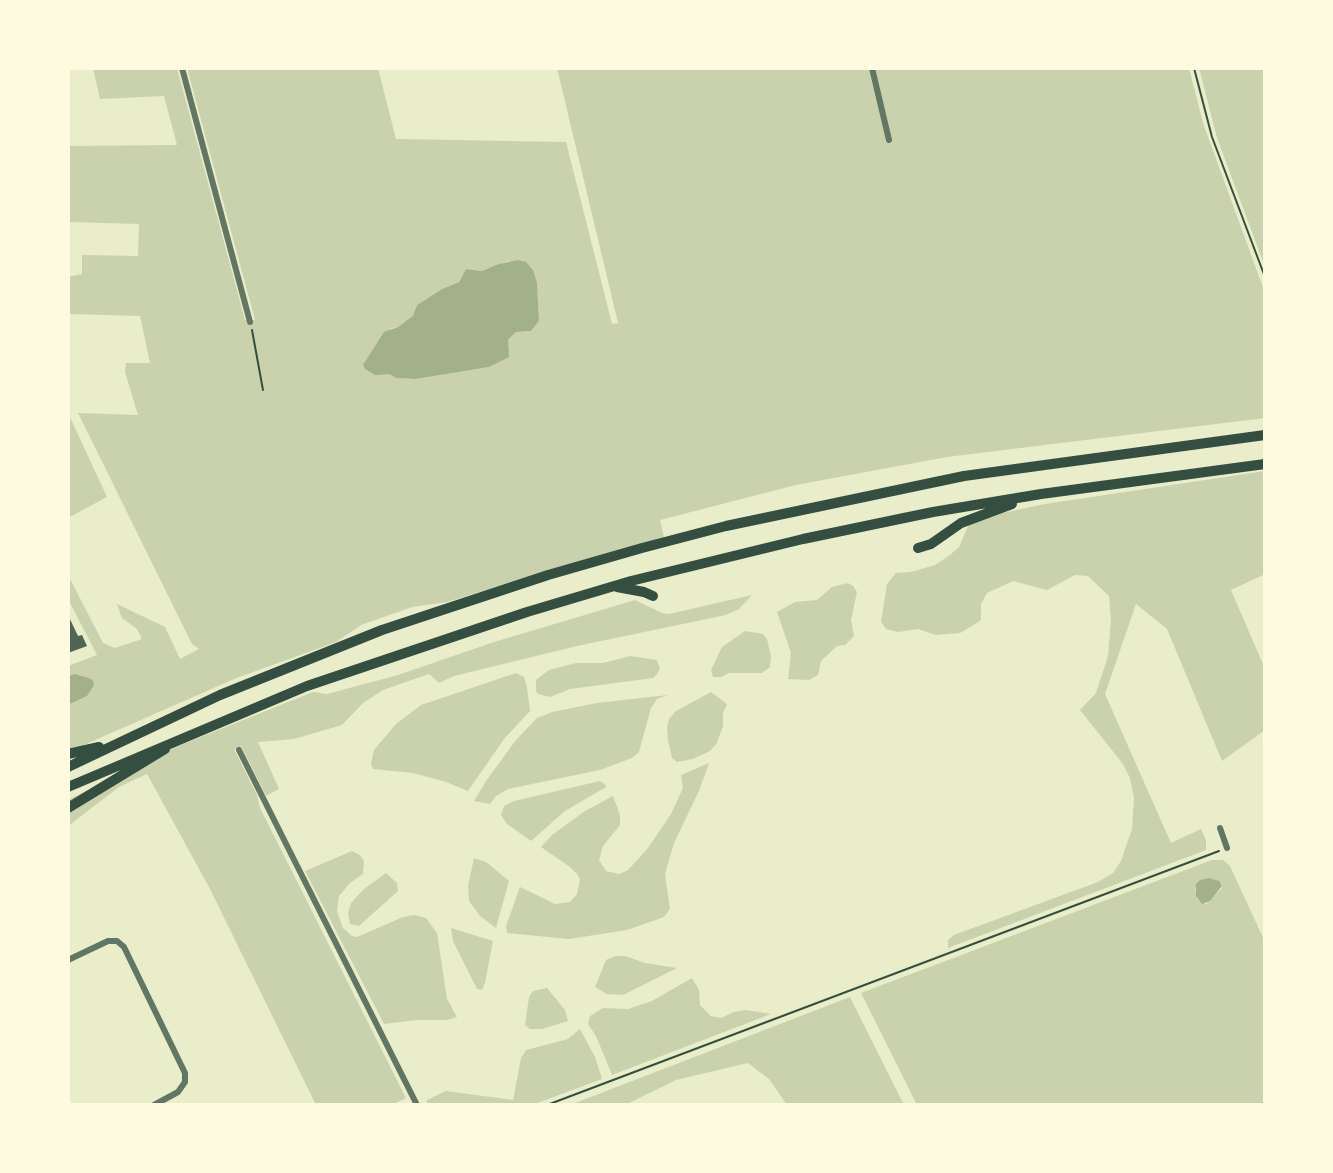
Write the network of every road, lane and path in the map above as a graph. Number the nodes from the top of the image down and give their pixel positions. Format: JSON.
{"nodes":[{"id":1,"x":182,"y":68,"type":"edge"},
{"id":2,"x":872,"y":68,"type":"edge"},
{"id":3,"x":1194,"y":68,"type":"edge"},
{"id":4,"x":889,"y":139,"type":"dead end"},
{"id":5,"x":1265,"y":277,"type":"edge"},
{"id":6,"x":250,"y":322,"type":"joint"},
{"id":7,"x":264,"y":390,"type":"dead end"},
{"id":8,"x":1265,"y":435,"type":"edge"},
{"id":9,"x":1265,"y":464,"type":"edge"},
{"id":10,"x":1041,"y":494,"type":"junction"},
{"id":11,"x":918,"y":548,"type":"dead end"},
{"id":12,"x":614,"y":586,"type":"junction"},
{"id":13,"x":653,"y":596,"type":"dead end"},
{"id":14,"x":186,"y":735,"type":"junction"},
{"id":15,"x":113,"y":744,"type":"junction"},
{"id":16,"x":239,"y":750,"type":"dead end"},
{"id":17,"x":68,"y":754,"type":"edge"},
{"id":18,"x":68,"y":767,"type":"edge"},
{"id":19,"x":68,"y":786,"type":"edge"},
{"id":20,"x":68,"y":808,"type":"edge"},
{"id":21,"x":1220,"y":828,"type":"dead end"},
{"id":22,"x":1227,"y":848,"type":"joint"},
{"id":23,"x":68,"y":960,"type":"edge"},
{"id":24,"x":154,"y":1105,"type":"edge"},
{"id":25,"x":417,"y":1105,"type":"edge"},
{"id":26,"x":547,"y":1105,"type":"edge"}],
"edges":[{"from":1,"to":6,"type":"street"},
{"from":2,"to":4,"type":"street"},
{"from":3,"to":5,"type":"path"},
{"from":6,"to":7,"type":"path"},
{"from":8,"to":15,"type":"main road"},
{"from":9,"to":10,"type":"main road"},
{"from":10,"to":11,"type":"main road"},
{"from":10,"to":12,"type":"main road"},
{"from":12,"to":13,"type":"main road"},
{"from":12,"to":14,"type":"main road"},
{"from":14,"to":19,"type":"main road"},
{"from":14,"to":20,"type":"main road"},
{"from":15,"to":17,"type":"main road"},
{"from":15,"to":18,"type":"main road"},
{"from":16,"to":25,"type":"street"},
{"from":21,"to":22,"type":"street"},
{"from":22,"to":26,"type":"path"},
{"from":23,"to":24,"type":"street"}]}
